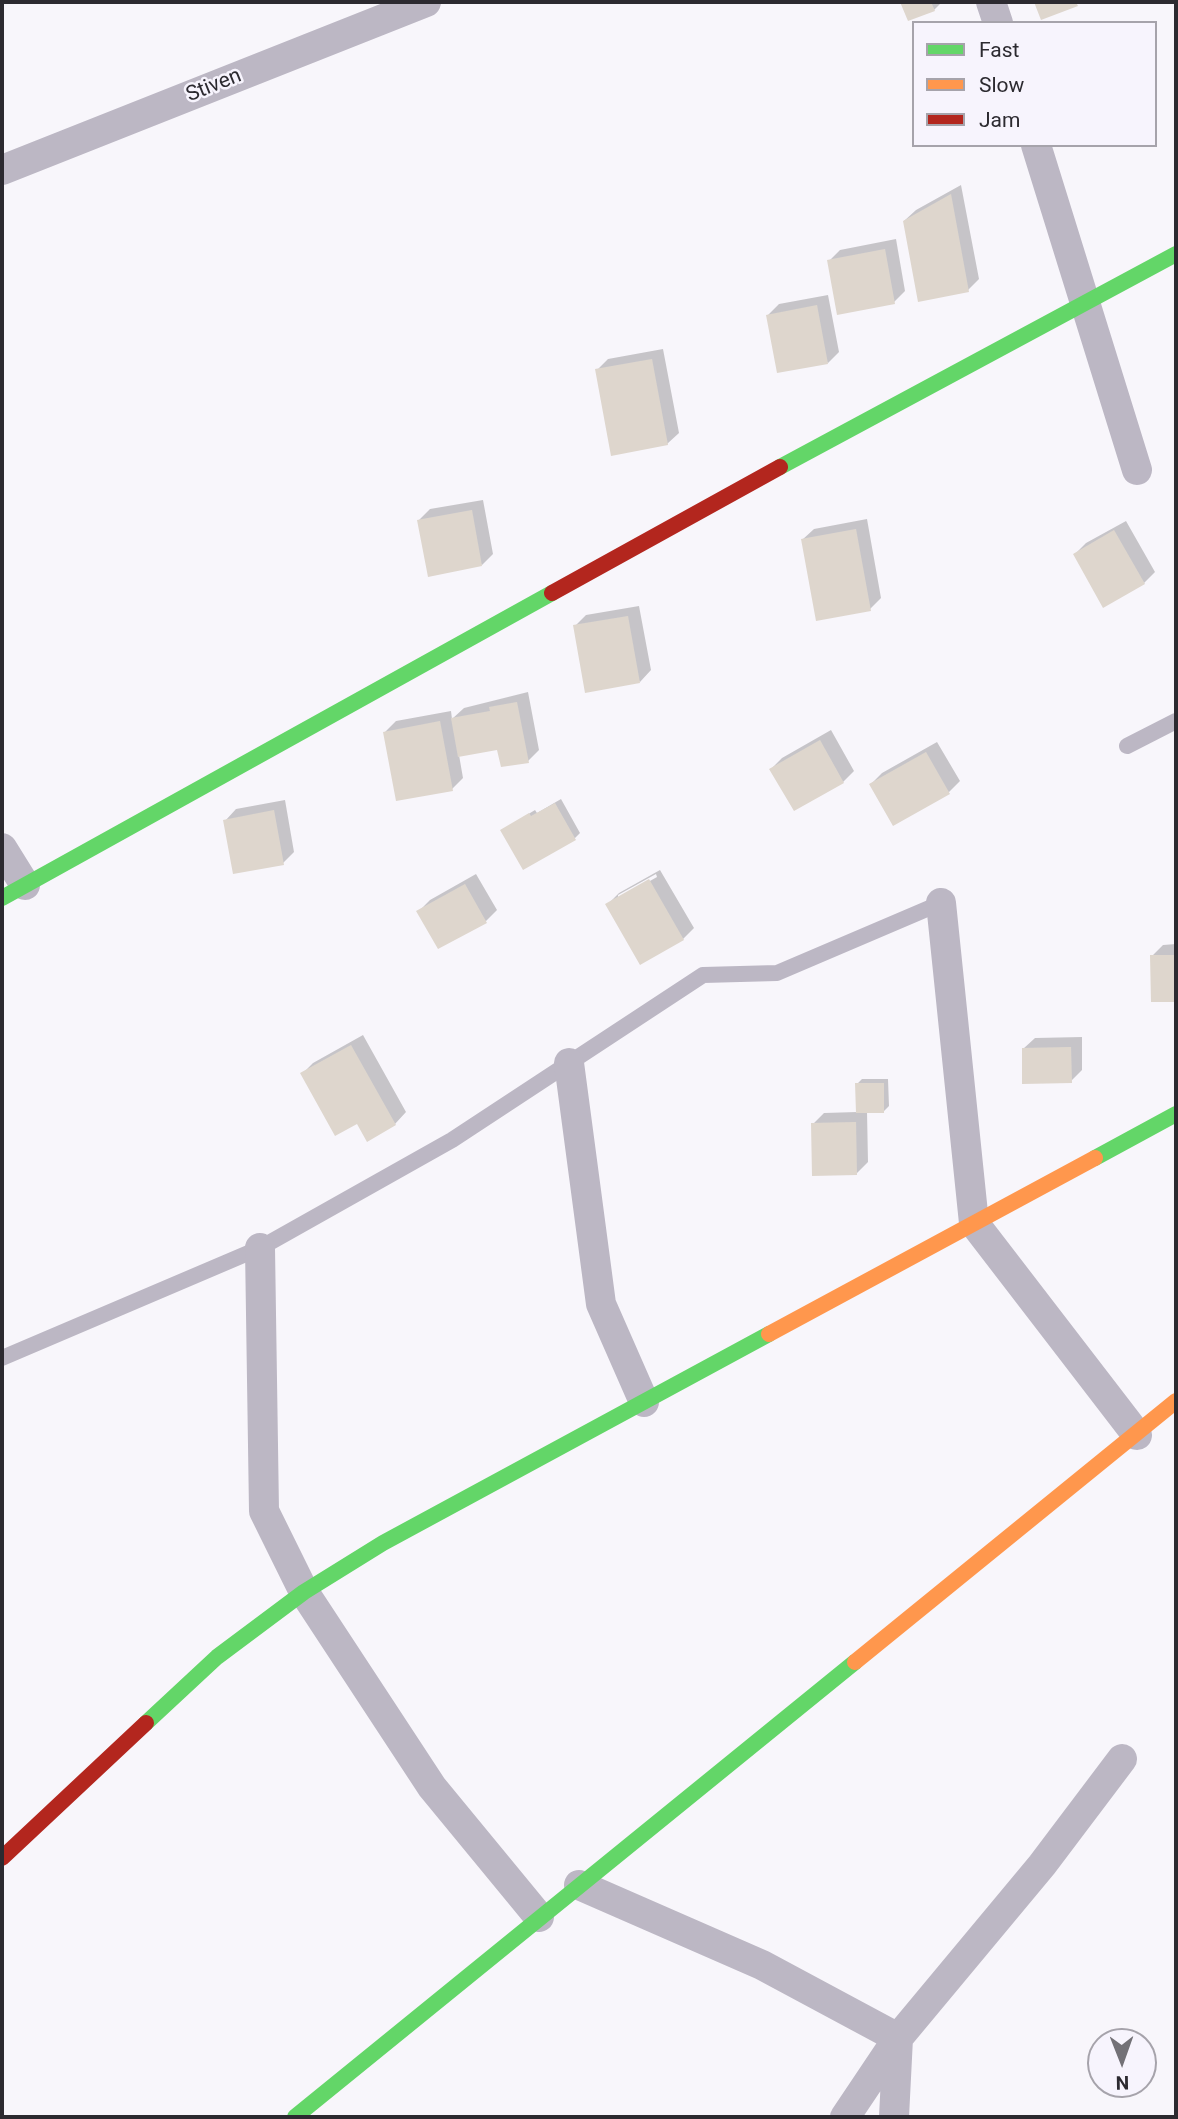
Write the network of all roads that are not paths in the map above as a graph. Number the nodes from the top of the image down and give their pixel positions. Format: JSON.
{"nodes":[{"id":1,"x":426,"y":2,"type":"edge"},
{"id":2,"x":991,"y":2,"type":"edge"},
{"id":3,"x":997,"y":21,"type":"edge"},
{"id":4,"x":1037,"y":147,"type":"edge"},
{"id":5,"x":2,"y":170,"type":"edge"},
{"id":6,"x":1176,"y":254,"type":"edge"},
{"id":7,"x":1085,"y":302,"type":"junction"},
{"id":8,"x":1137,"y":470,"type":"dead end"},
{"id":9,"x":1176,"y":721,"type":"edge"},
{"id":10,"x":1127,"y":746,"type":"dead end"},
{"id":11,"x":2,"y":848,"type":"edge"},
{"id":12,"x":13,"y":891,"type":"edge"},
{"id":13,"x":941,"y":903,"type":"joint"},
{"id":14,"x":569,"y":1063,"type":"junction"},
{"id":15,"x":1176,"y":1114,"type":"edge"},
{"id":16,"x":974,"y":1223,"type":"junction"},
{"id":17,"x":260,"y":1248,"type":"junction"},
{"id":18,"x":2,"y":1358,"type":"edge"},
{"id":19,"x":1176,"y":1401,"type":"edge"},
{"id":20,"x":644,"y":1402,"type":"junction"},
{"id":21,"x":1137,"y":1435,"type":"junction"},
{"id":22,"x":304,"y":1592,"type":"junction"},
{"id":23,"x":1122,"y":1759,"type":"dead end"},
{"id":24,"x":2,"y":1858,"type":"edge"},
{"id":25,"x":579,"y":1885,"type":"junction"},
{"id":26,"x":539,"y":1917,"type":"junction"},
{"id":27,"x":898,"y":2038,"type":"junction"},
{"id":28,"x":295,"y":2117,"type":"edge"},
{"id":29,"x":845,"y":2117,"type":"edge"},
{"id":30,"x":894,"y":2117,"type":"edge"}],
"edges":[{"from":1,"to":5,"type":"street","name":"Stiven"},
{"from":2,"to":3,"type":"street"},
{"from":4,"to":7,"type":"street"},
{"from":6,"to":7,"type":"street"},
{"from":7,"to":8,"type":"street"},
{"from":7,"to":12,"type":"street"},
{"from":9,"to":10,"type":"lane"},
{"from":11,"to":12,"type":"street"},
{"from":13,"to":14,"type":"lane"},
{"from":13,"to":16,"type":"street"},
{"from":14,"to":17,"type":"lane"},
{"from":14,"to":20,"type":"street"},
{"from":15,"to":16,"type":"street"},
{"from":16,"to":20,"type":"street"},
{"from":16,"to":21,"type":"street"},
{"from":17,"to":18,"type":"lane"},
{"from":17,"to":22,"type":"street"},
{"from":19,"to":21,"type":"street"},
{"from":20,"to":22,"type":"street"},
{"from":21,"to":25,"type":"street"},
{"from":22,"to":24,"type":"street"},
{"from":22,"to":26,"type":"street"},
{"from":23,"to":27,"type":"street"},
{"from":25,"to":26,"type":"street"},
{"from":25,"to":27,"type":"street"},
{"from":26,"to":28,"type":"street"},
{"from":27,"to":29,"type":"street"},
{"from":27,"to":30,"type":"street"}]}
